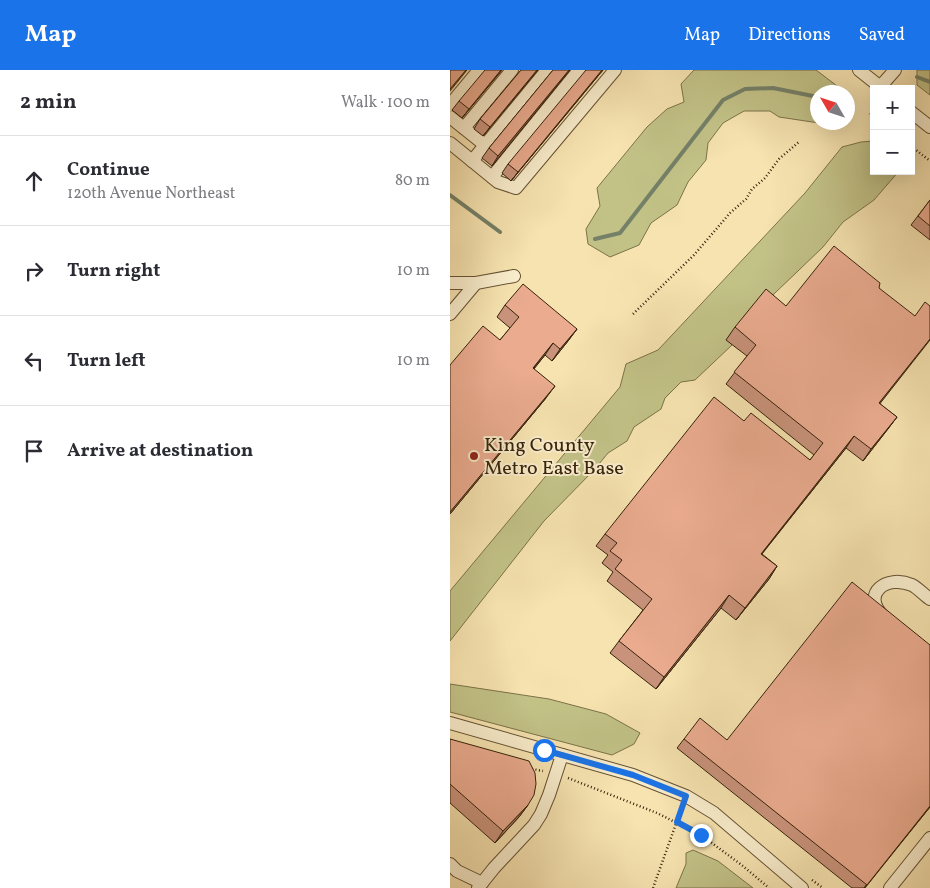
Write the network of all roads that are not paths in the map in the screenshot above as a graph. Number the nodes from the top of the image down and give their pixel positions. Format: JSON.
{"nodes":[{"id":1,"x":479,"y":70,"type":"edge"},
{"id":2,"x":512,"y":70,"type":"edge"},
{"id":3,"x":547,"y":70,"type":"edge"},
{"id":4,"x":580,"y":70,"type":"edge"},
{"id":5,"x":615,"y":70,"type":"edge"},
{"id":6,"x":860,"y":70,"type":"edge"},
{"id":7,"x":895,"y":70,"type":"edge"},
{"id":8,"x":878,"y":85,"type":"edge"},
{"id":9,"x":883,"y":85,"type":"edge"},
{"id":10,"x":450,"y":104,"type":"edge"},
{"id":11,"x":915,"y":115,"type":"edge"},
{"id":12,"x":450,"y":117,"type":"edge"},
{"id":13,"x":930,"y":127,"type":"edge"},
{"id":14,"x":464,"y":128,"type":"junction"},
{"id":15,"x":450,"y":143,"type":"edge"},
{"id":16,"x":485,"y":146,"type":"junction"},
{"id":17,"x":472,"y":161,"type":"junction"},
{"id":18,"x":492,"y":177,"type":"junction"},
{"id":19,"x":514,"y":276,"type":"dead end"},
{"id":20,"x":450,"y":283,"type":"edge"},
{"id":21,"x":476,"y":283,"type":"junction"},
{"id":22,"x":450,"y":314,"type":"edge"},
{"id":23,"x":930,"y":599,"type":"edge"},
{"id":24,"x":895,"y":625,"type":"edge"},
{"id":25,"x":450,"y":723,"type":"edge"},
{"id":26,"x":562,"y":754,"type":"junction"},
{"id":27,"x":930,"y":838,"type":"edge"},
{"id":28,"x":450,"y":864,"type":"edge"},
{"id":29,"x":480,"y":886,"type":"edge"},
{"id":30,"x":802,"y":888,"type":"edge"},
{"id":31,"x":890,"y":888,"type":"edge"}],
"edges":[{"from":1,"to":10,"type":"street"},
{"from":2,"to":14,"type":"street"},
{"from":3,"to":16,"type":"street"},
{"from":4,"to":18,"type":"street"},
{"from":5,"to":18,"type":"street"},
{"from":6,"to":8,"type":"street"},
{"from":7,"to":9,"type":"street"},
{"from":11,"to":13,"type":"street"},
{"from":12,"to":14,"type":"street"},
{"from":14,"to":16,"type":"street"},
{"from":15,"to":17,"type":"street"},
{"from":16,"to":17,"type":"street"},
{"from":17,"to":18,"type":"street"},
{"from":19,"to":21,"type":"street"},
{"from":20,"to":21,"type":"street"},
{"from":21,"to":22,"type":"street"},
{"from":23,"to":24,"type":"street"},
{"from":25,"to":26,"type":"street"},
{"from":26,"to":29,"type":"street"},
{"from":26,"to":30,"type":"street"},
{"from":27,"to":31,"type":"street"},
{"from":28,"to":29,"type":"street"}]}
